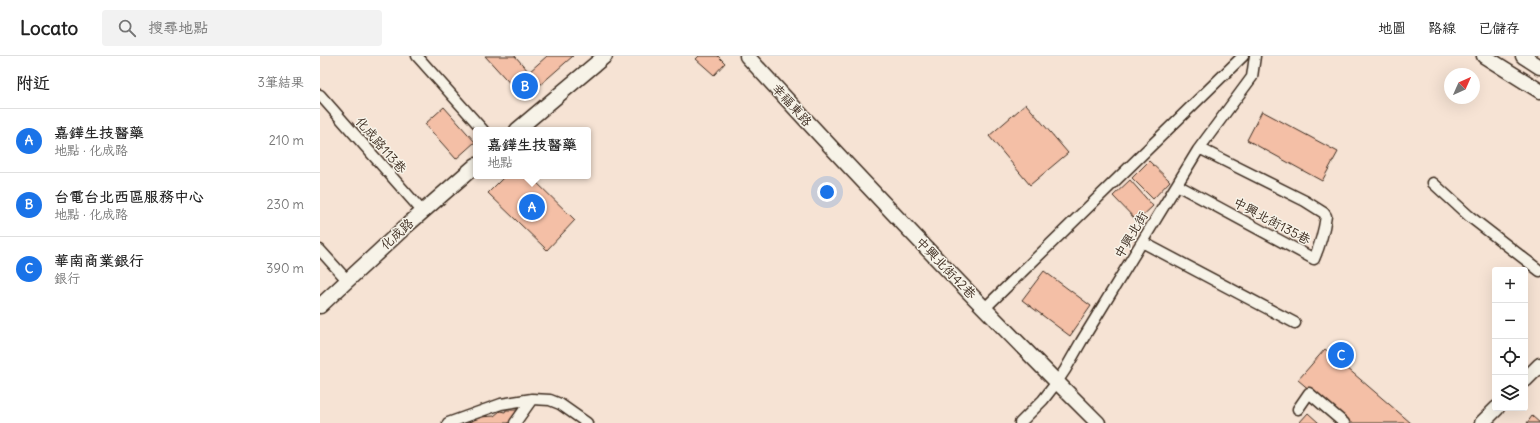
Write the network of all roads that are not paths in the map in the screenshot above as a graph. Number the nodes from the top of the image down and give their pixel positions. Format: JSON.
{"nodes":[{"id":1,"x":417,"y":56,"type":"edge"},
{"id":2,"x":604,"y":56,"type":"edge"},
{"id":3,"x":747,"y":56,"type":"edge"},
{"id":4,"x":1243,"y":56,"type":"edge"},
{"id":5,"x":1255,"y":56,"type":"edge"},
{"id":6,"x":1484,"y":56,"type":"edge"},
{"id":7,"x":1523,"y":56,"type":"edge"},
{"id":8,"x":1540,"y":66,"type":"edge"},
{"id":9,"x":1540,"y":91,"type":"edge"},
{"id":10,"x":320,"y":95,"type":"edge"},
{"id":11,"x":480,"y":127,"type":"edge"},
{"id":12,"x":521,"y":127,"type":"edge"},
{"id":13,"x":1198,"y":150,"type":"junction"},
{"id":14,"x":836,"y":154,"type":"joint"},
{"id":15,"x":473,"y":168,"type":"edge"},
{"id":16,"x":1433,"y":183,"type":"dead end"},
{"id":17,"x":1177,"y":185,"type":"junction"},
{"id":18,"x":422,"y":211,"type":"junction"},
{"id":19,"x":1142,"y":242,"type":"junction"},
{"id":20,"x":320,"y":250,"type":"edge"},
{"id":21,"x":1540,"y":271,"type":"edge"},
{"id":22,"x":347,"y":280,"type":"junction"},
{"id":23,"x":320,"y":306,"type":"edge"},
{"id":24,"x":985,"y":308,"type":"junction"},
{"id":25,"x":1294,"y":323,"type":"dead end"},
{"id":26,"x":1540,"y":365,"type":"edge"},
{"id":27,"x":1528,"y":377,"type":"edge"},
{"id":28,"x":1057,"y":382,"type":"junction"},
{"id":29,"x":532,"y":399,"type":"junction"},
{"id":30,"x":1298,"y":409,"type":"dead end"},
{"id":31,"x":1494,"y":411,"type":"edge"},
{"id":32,"x":448,"y":423,"type":"edge"},
{"id":33,"x":515,"y":423,"type":"edge"},
{"id":34,"x":587,"y":423,"type":"edge"},
{"id":35,"x":1020,"y":423,"type":"edge"},
{"id":36,"x":1098,"y":423,"type":"edge"},
{"id":37,"x":1344,"y":423,"type":"edge"},
{"id":38,"x":1482,"y":423,"type":"edge"}],
"edges":[{"from":1,"to":11,"type":"street"},
{"from":2,"to":12,"type":"street"},
{"from":3,"to":14,"type":"street","name":"幸福東路"},
{"from":4,"to":24,"type":"street"},
{"from":5,"to":13,"type":"street","name":"中興北街"},
{"from":6,"to":9,"type":"street"},
{"from":7,"to":8,"type":"street"},
{"from":10,"to":18,"type":"street","name":"化成路113巷"},
{"from":13,"to":17,"type":"street","name":"中興北街"},
{"from":13,"to":17,"type":"street","name":"中興北街135巷"},
{"from":14,"to":24,"type":"street","name":"中興北街42巷"},
{"from":15,"to":18,"type":"street","name":"化成路"},
{"from":16,"to":21,"type":"street"},
{"from":17,"to":19,"type":"street","name":"中興北街"},
{"from":18,"to":22,"type":"street","name":"化成路"},
{"from":19,"to":25,"type":"street"},
{"from":19,"to":28,"type":"street","name":"中興北街"},
{"from":20,"to":22,"type":"street"},
{"from":22,"to":23,"type":"street","name":"化成路"},
{"from":24,"to":28,"type":"street","name":"中興北街42巷"},
{"from":26,"to":27,"type":"street"},
{"from":28,"to":35,"type":"street","name":"中興北街"},
{"from":28,"to":36,"type":"street","name":"中興北街42巷"},
{"from":29,"to":32,"type":"street"},
{"from":29,"to":33,"type":"street"},
{"from":29,"to":34,"type":"street"},
{"from":30,"to":37,"type":"street"},
{"from":31,"to":38,"type":"street"}]}
